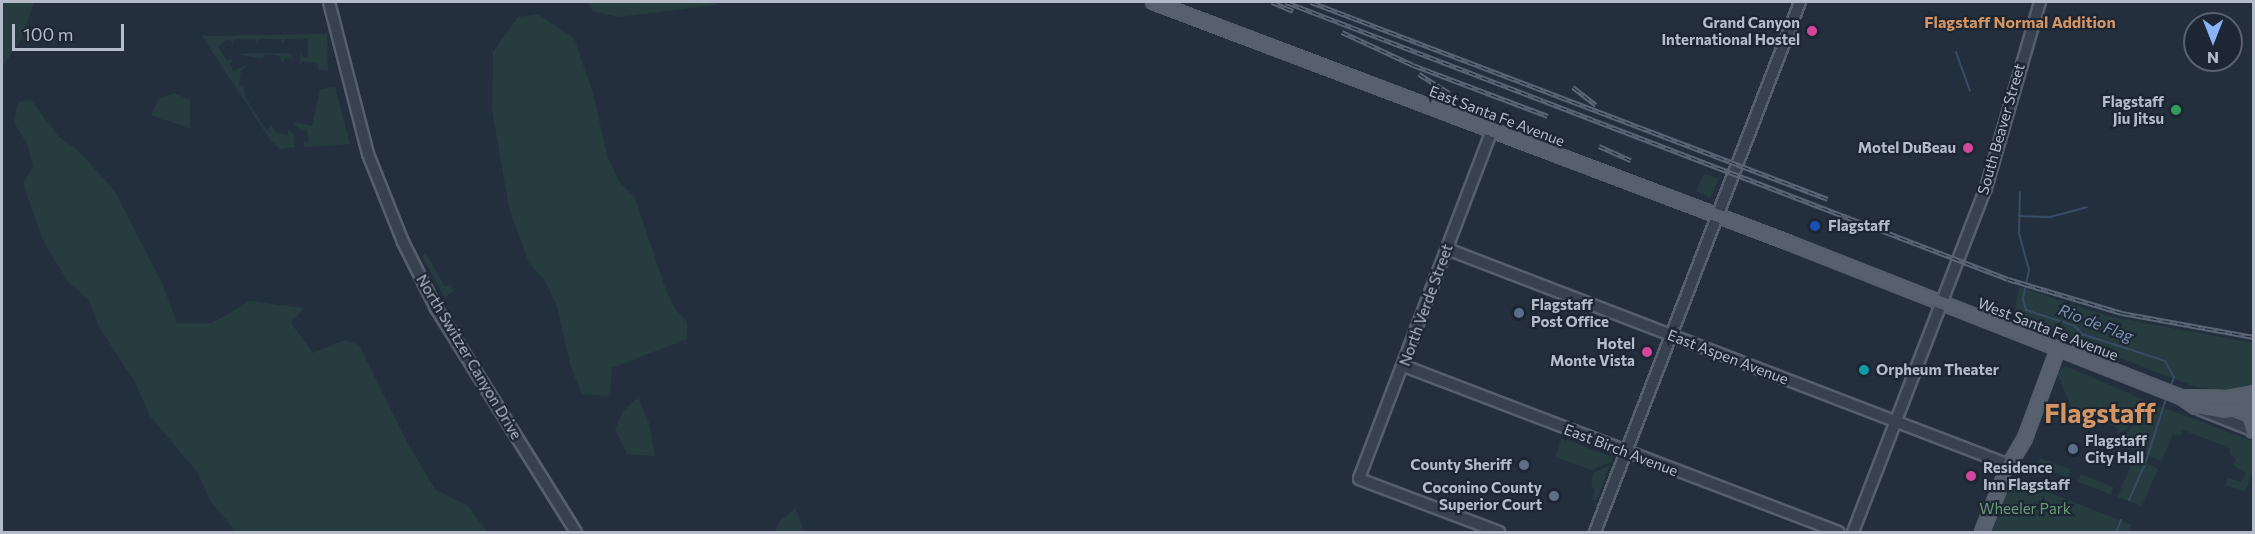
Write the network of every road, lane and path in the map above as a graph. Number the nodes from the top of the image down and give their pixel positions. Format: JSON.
{"nodes":[{"id":1,"x":329,"y":2,"type":"edge"},
{"id":2,"x":1153,"y":2,"type":"edge"},
{"id":3,"x":1800,"y":2,"type":"edge"},
{"id":4,"x":2040,"y":2,"type":"edge"},
{"id":5,"x":1492,"y":130,"type":"junction"},
{"id":6,"x":1717,"y":216,"type":"junction"},
{"id":7,"x":1447,"y":249,"type":"junction"},
{"id":8,"x":1829,"y":258,"type":"joint"},
{"id":9,"x":1942,"y":303,"type":"junction"},
{"id":10,"x":1670,"y":335,"type":"junction"},
{"id":11,"x":2058,"y":350,"type":"junction"},
{"id":12,"x":1404,"y":366,"type":"junction"},
{"id":13,"x":2248,"y":395,"type":"edge"},
{"id":14,"x":2181,"y":397,"type":"junction"},
{"id":15,"x":2196,"y":407,"type":"junction"},
{"id":16,"x":2250,"y":409,"type":"edge"},
{"id":17,"x":1895,"y":421,"type":"junction"},
{"id":18,"x":2253,"y":431,"type":"edge"},
{"id":19,"x":1626,"y":452,"type":"junction"},
{"id":20,"x":2009,"y":465,"type":"junction"},
{"id":21,"x":576,"y":532,"type":"edge"},
{"id":22,"x":1499,"y":532,"type":"edge"},
{"id":23,"x":1595,"y":532,"type":"edge"},
{"id":24,"x":1838,"y":532,"type":"edge"},
{"id":25,"x":1853,"y":532,"type":"edge"},
{"id":26,"x":1982,"y":532,"type":"edge"}],
"edges":[{"from":1,"to":21,"type":"street","name":"North Switzer Canyon Drive"},
{"from":2,"to":5,"type":"main road","name":"East Santa Fe Avenue"},
{"from":3,"to":6,"type":"street"},
{"from":4,"to":9,"type":"street","name":"South Beaver Street"},
{"from":5,"to":6,"type":"main road","name":"East Santa Fe Avenue"},
{"from":5,"to":7,"type":"street","name":"North Verde Street"},
{"from":6,"to":8,"type":"main road","name":"East Santa Fe Avenue"},
{"from":6,"to":10,"type":"street"},
{"from":7,"to":10,"type":"street","name":"East Aspen Avenue"},
{"from":7,"to":12,"type":"street","name":"North Verde Street"},
{"from":8,"to":9,"type":"main road","name":"West Santa Fe Avenue"},
{"from":9,"to":11,"type":"main road","name":"West Santa Fe Avenue"},
{"from":9,"to":17,"type":"street","name":"South Beaver Street"},
{"from":10,"to":17,"type":"street","name":"East Aspen Avenue"},
{"from":10,"to":19,"type":"street"},
{"from":11,"to":14,"type":"main road","name":"West Santa Fe Avenue"},
{"from":11,"to":20,"type":"main road"},
{"from":12,"to":19,"type":"street","name":"East Birch Avenue"},
{"from":12,"to":22,"type":"street","name":"North Verde Street"},
{"from":13,"to":14,"type":"main road"},
{"from":13,"to":16,"type":"main road"},
{"from":14,"to":15,"type":"main road","name":"West Santa Fe Avenue"},
{"from":15,"to":16,"type":"main road"},
{"from":15,"to":18,"type":"street","name":"West Santa Fe Avenue"},
{"from":16,"to":18,"type":"main road"},
{"from":17,"to":20,"type":"street","name":"East Aspen Avenue"},
{"from":17,"to":25,"type":"street","name":"South Beaver Street"},
{"from":19,"to":23,"type":"street"},
{"from":19,"to":24,"type":"street","name":"East Birch Avenue"},
{"from":20,"to":26,"type":"main road"}]}
